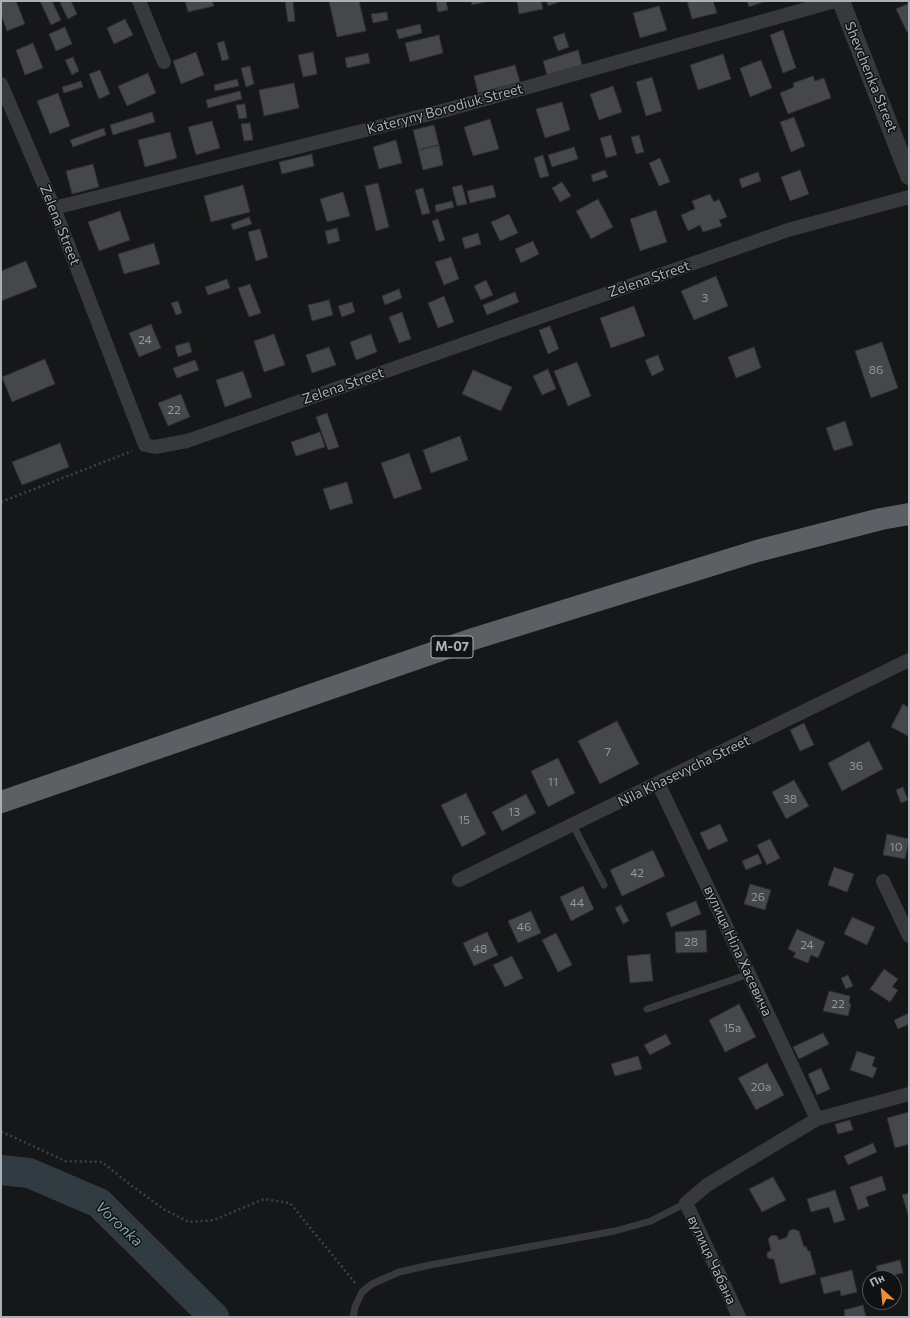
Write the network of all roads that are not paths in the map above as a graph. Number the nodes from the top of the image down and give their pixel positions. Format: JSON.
{"nodes":[{"id":1,"x":139,"y":1,"type":"edge"},
{"id":2,"x":835,"y":1,"type":"edge"},
{"id":3,"x":841,"y":1,"type":"edge"},
{"id":4,"x":164,"y":62,"type":"dead end"},
{"id":5,"x":1,"y":84,"type":"edge"},
{"id":6,"x":904,"y":146,"type":"edge"},
{"id":7,"x":909,"y":176,"type":"edge"},
{"id":8,"x":909,"y":197,"type":"edge"},
{"id":9,"x":54,"y":208,"type":"junction"},
{"id":10,"x":909,"y":514,"type":"edge"},
{"id":11,"x":909,"y":660,"type":"edge"},
{"id":12,"x":658,"y":783,"type":"junction"},
{"id":13,"x":1,"y":802,"type":"edge"},
{"id":14,"x":573,"y":825,"type":"junction"},
{"id":15,"x":459,"y":880,"type":"dead end"},
{"id":16,"x":883,"y":881,"type":"dead end"},
{"id":17,"x":604,"y":885,"type":"dead end"},
{"id":18,"x":909,"y":936,"type":"edge"},
{"id":19,"x":750,"y":974,"type":"junction"},
{"id":20,"x":647,"y":1008,"type":"dead end"},
{"id":21,"x":909,"y":1094,"type":"edge"},
{"id":22,"x":817,"y":1119,"type":"junction"},
{"id":23,"x":686,"y":1203,"type":"junction"},
{"id":24,"x":353,"y":1317,"type":"edge"},
{"id":25,"x":739,"y":1317,"type":"edge"}],
"edges":[{"from":1,"to":4,"type":"street"},
{"from":2,"to":9,"type":"street","name":"Kateryny Borodiuk Street"},
{"from":3,"to":6,"type":"street","name":"Shevchenka Street"},
{"from":5,"to":9,"type":"street","name":"Zelena Street"},
{"from":6,"to":7,"type":"street","name":"Shevchenka Street"},
{"from":8,"to":9,"type":"street","name":"Zelena Street"},
{"from":10,"to":13,"type":"highway","number":"М-07"},
{"from":11,"to":12,"type":"street","name":"Nila Khasevycha Street"},
{"from":12,"to":14,"type":"street","name":"Nila Khasevycha Street"},
{"from":12,"to":19,"type":"street","name":"вулиця Ніла Хасевича"},
{"from":14,"to":15,"type":"street","name":"Nila Khasevycha Street"},
{"from":14,"to":17,"type":"lane"},
{"from":16,"to":18,"type":"street"},
{"from":19,"to":20,"type":"lane"},
{"from":19,"to":22,"type":"street","name":"вулиця Ніла Хасевича"},
{"from":21,"to":22,"type":"street"},
{"from":22,"to":23,"type":"street"},
{"from":23,"to":24,"type":"lane"},
{"from":23,"to":25,"type":"street","name":"вулиця Чабана"}]}
